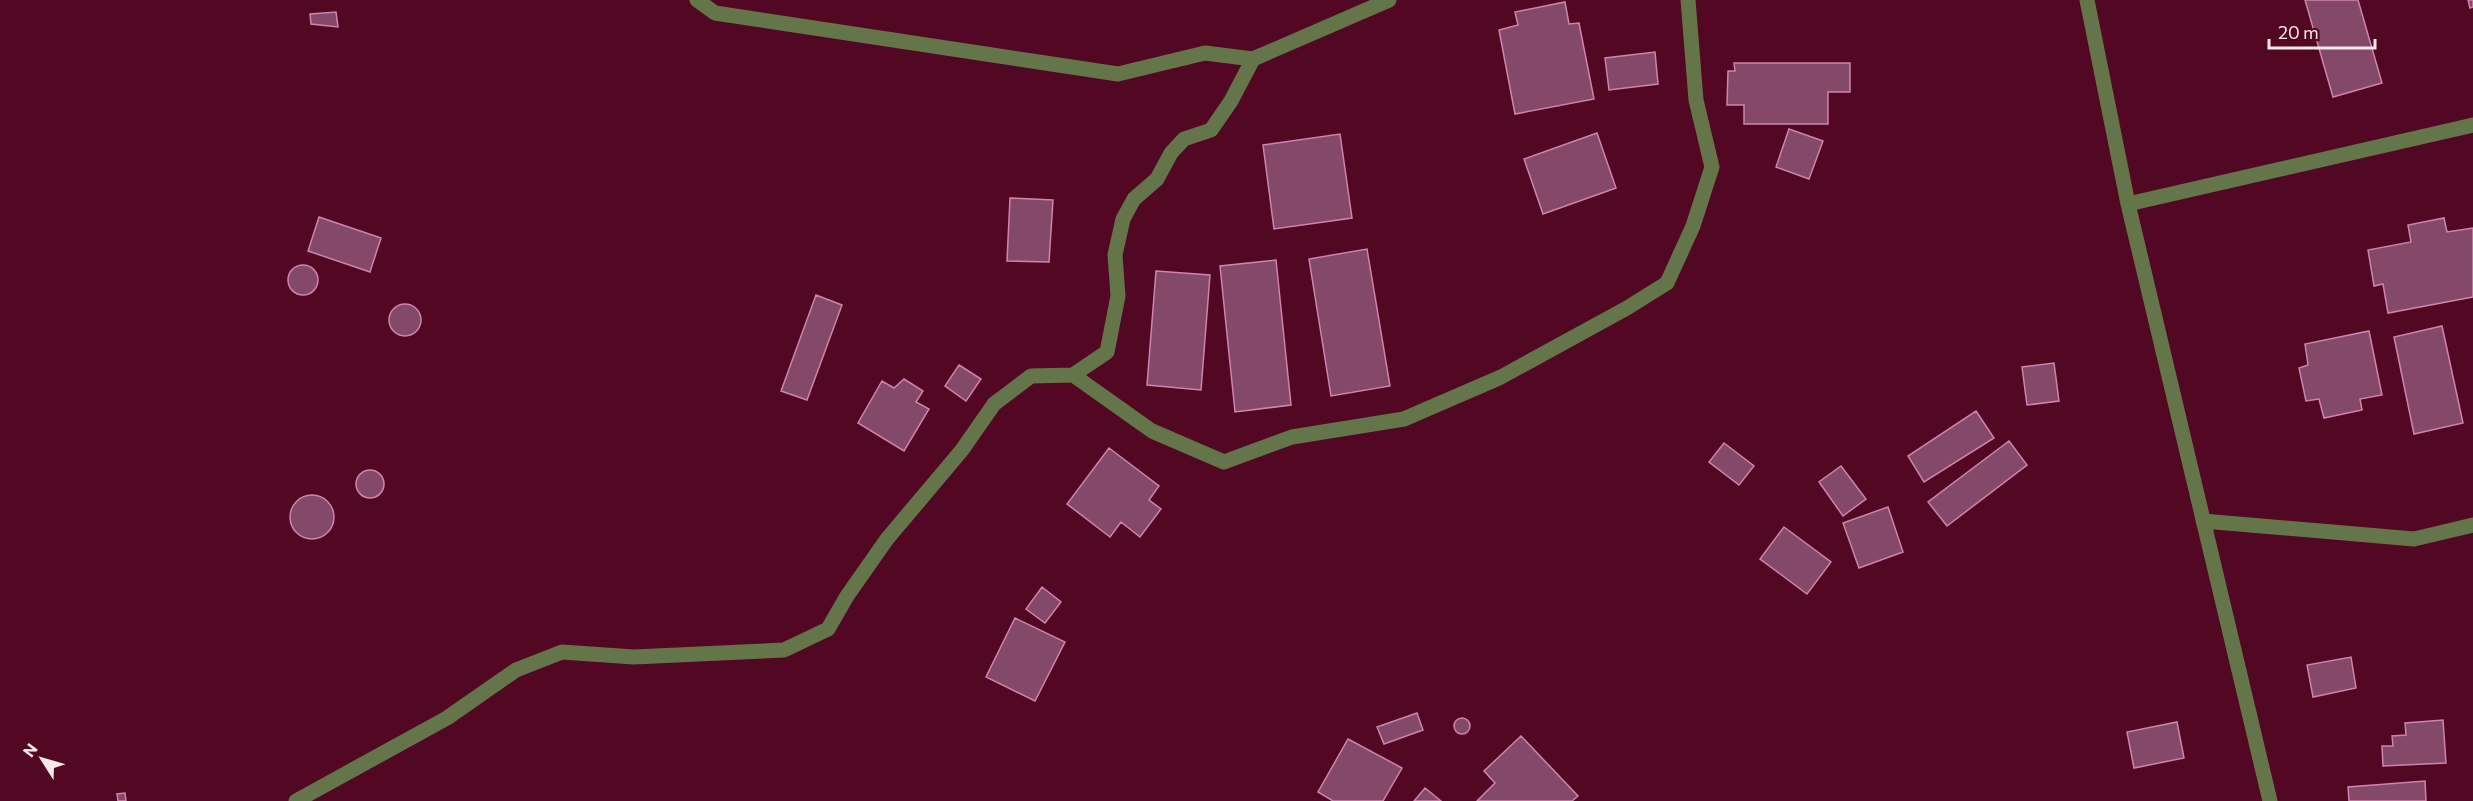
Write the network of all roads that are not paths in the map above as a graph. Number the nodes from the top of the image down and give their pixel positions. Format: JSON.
{"nodes":[{"id":1,"x":697,"y":0,"type":"edge"},
{"id":2,"x":1389,"y":0,"type":"edge"},
{"id":3,"x":1688,"y":0,"type":"edge"},
{"id":4,"x":2087,"y":0,"type":"edge"},
{"id":5,"x":1252,"y":58,"type":"junction"},
{"id":6,"x":2473,"y":125,"type":"edge"},
{"id":7,"x":2128,"y":204,"type":"junction"},
{"id":8,"x":1073,"y":375,"type":"junction"},
{"id":9,"x":2203,"y":521,"type":"junction"},
{"id":10,"x":2473,"y":525,"type":"edge"},
{"id":11,"x":296,"y":801,"type":"edge"},
{"id":12,"x":2270,"y":801,"type":"edge"}],
"edges":[{"from":1,"to":5,"type":"street"},
{"from":2,"to":5,"type":"street"},
{"from":3,"to":8,"type":"street"},
{"from":4,"to":7,"type":"street"},
{"from":5,"to":8,"type":"street"},
{"from":6,"to":7,"type":"street"},
{"from":7,"to":9,"type":"street"},
{"from":8,"to":11,"type":"street"},
{"from":9,"to":10,"type":"street"},
{"from":9,"to":12,"type":"street"}]}
